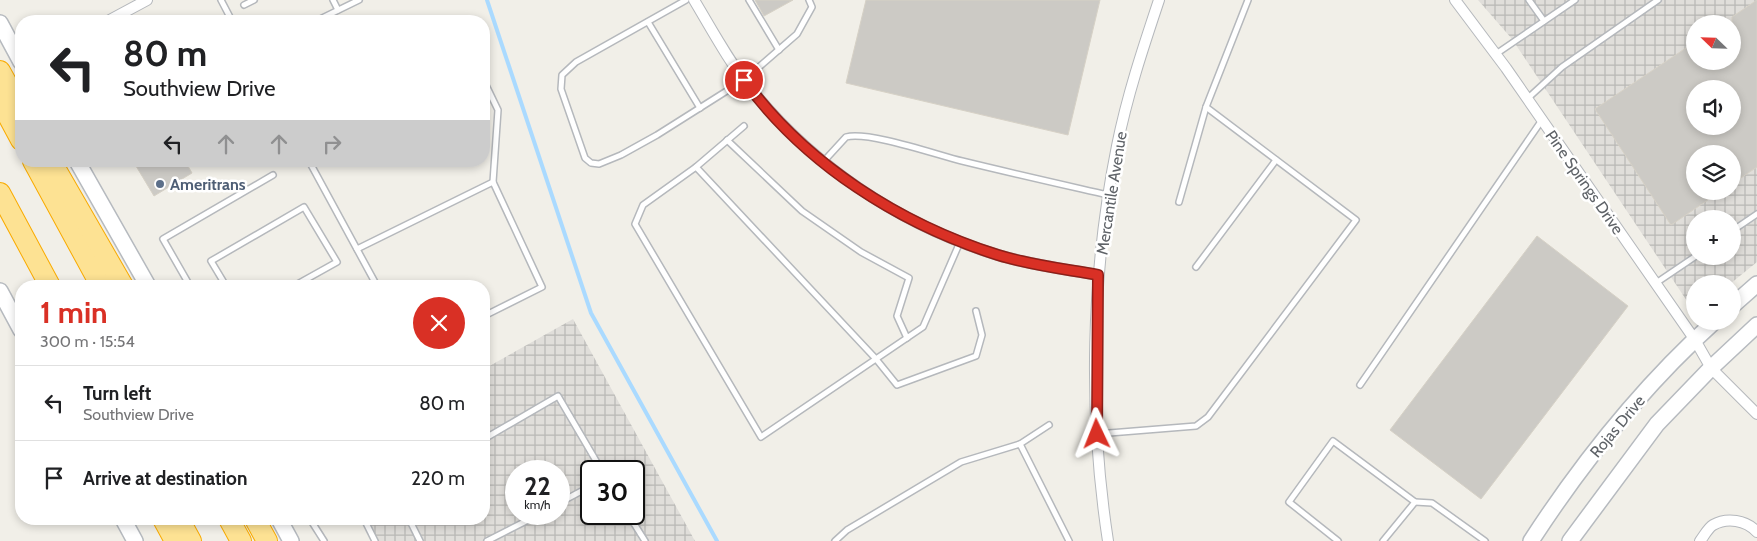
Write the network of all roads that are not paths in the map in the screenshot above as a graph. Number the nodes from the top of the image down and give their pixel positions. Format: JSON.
{"nodes":[{"id":1,"x":147,"y":0,"type":"edge"},
{"id":2,"x":220,"y":0,"type":"edge"},
{"id":3,"x":254,"y":0,"type":"edge"},
{"id":4,"x":333,"y":0,"type":"edge"},
{"id":5,"x":359,"y":0,"type":"edge"},
{"id":6,"x":686,"y":0,"type":"edge"},
{"id":7,"x":694,"y":0,"type":"edge"},
{"id":8,"x":749,"y":0,"type":"edge"},
{"id":9,"x":809,"y":0,"type":"edge"},
{"id":10,"x":1159,"y":0,"type":"edge"},
{"id":11,"x":1248,"y":0,"type":"edge"},
{"id":12,"x":1455,"y":0,"type":"edge"},
{"id":13,"x":1529,"y":0,"type":"edge"},
{"id":14,"x":1575,"y":0,"type":"edge"},
{"id":15,"x":1658,"y":0,"type":"edge"},
{"id":16,"x":244,"y":5,"type":"dead end"},
{"id":17,"x":338,"y":10,"type":"junction"},
{"id":18,"x":119,"y":15,"type":"edge"},
{"id":19,"x":229,"y":15,"type":"edge"},
{"id":20,"x":328,"y":15,"type":"edge"},
{"id":21,"x":1544,"y":21,"type":"junction"},
{"id":22,"x":648,"y":22,"type":"junction"},
{"id":23,"x":0,"y":24,"type":"edge"},
{"id":24,"x":779,"y":50,"type":"junction"},
{"id":25,"x":15,"y":51,"type":"edge"},
{"id":26,"x":1496,"y":54,"type":"junction"},
{"id":27,"x":0,"y":71,"type":"edge"},
{"id":28,"x":744,"y":80,"type":"junction"},
{"id":29,"x":490,"y":93,"type":"edge"},
{"id":30,"x":15,"y":97,"type":"edge"},
{"id":31,"x":1527,"y":99,"type":"junction"},
{"id":32,"x":0,"y":101,"type":"edge"},
{"id":33,"x":1206,"y":107,"type":"junction"},
{"id":34,"x":700,"y":108,"type":"junction"},
{"id":35,"x":1542,"y":120,"type":"junction"},
{"id":36,"x":744,"y":126,"type":"dead end"},
{"id":37,"x":15,"y":129,"type":"edge"},
{"id":38,"x":727,"y":140,"type":"junction"},
{"id":39,"x":1276,"y":160,"type":"junction"},
{"id":40,"x":824,"y":161,"type":"junction"},
{"id":41,"x":36,"y":167,"type":"edge"},
{"id":42,"x":54,"y":167,"type":"edge"},
{"id":43,"x":80,"y":167,"type":"edge"},
{"id":44,"x":312,"y":167,"type":"edge"},
{"id":45,"x":696,"y":167,"type":"junction"},
{"id":46,"x":274,"y":175,"type":"dead end"},
{"id":47,"x":493,"y":182,"type":"junction"},
{"id":48,"x":0,"y":193,"type":"edge"},
{"id":49,"x":1109,"y":195,"type":"junction"},
{"id":50,"x":1179,"y":202,"type":"dead end"},
{"id":51,"x":1757,"y":214,"type":"edge"},
{"id":52,"x":1741,"y":225,"type":"edge"},
{"id":53,"x":960,"y":242,"type":"junction"},
{"id":54,"x":357,"y":249,"type":"junction"},
{"id":55,"x":1686,"y":263,"type":"edge"},
{"id":56,"x":1196,"y":267,"type":"dead end"},
{"id":57,"x":1098,"y":275,"type":"junction"},
{"id":58,"x":47,"y":280,"type":"edge"},
{"id":59,"x":98,"y":280,"type":"edge"},
{"id":60,"x":120,"y":280,"type":"edge"},
{"id":61,"x":145,"y":280,"type":"edge"},
{"id":62,"x":187,"y":280,"type":"edge"},
{"id":63,"x":222,"y":280,"type":"edge"},
{"id":64,"x":305,"y":280,"type":"edge"},
{"id":65,"x":374,"y":280,"type":"edge"},
{"id":66,"x":1655,"y":284,"type":"junction"},
{"id":67,"x":1757,"y":284,"type":"edge"},
{"id":68,"x":0,"y":291,"type":"edge"},
{"id":69,"x":1741,"y":298,"type":"edge"},
{"id":70,"x":976,"y":311,"type":"dead end"},
{"id":71,"x":490,"y":313,"type":"edge"},
{"id":72,"x":15,"y":319,"type":"edge"},
{"id":73,"x":1757,"y":325,"type":"edge"},
{"id":74,"x":1706,"y":330,"type":"edge"},
{"id":75,"x":907,"y":338,"type":"junction"},
{"id":76,"x":1694,"y":340,"type":"junction"},
{"id":77,"x":876,"y":359,"type":"junction"},
{"id":78,"x":1711,"y":368,"type":"junction"},
{"id":79,"x":1360,"y":385,"type":"dead end"},
{"id":80,"x":1757,"y":414,"type":"edge"},
{"id":81,"x":1049,"y":425,"type":"dead end"},
{"id":82,"x":1097,"y":434,"type":"junction"},
{"id":83,"x":490,"y":436,"type":"edge"},
{"id":84,"x":1020,"y":444,"type":"junction"},
{"id":85,"x":596,"y":460,"type":"edge"},
{"id":86,"x":1414,"y":502,"type":"junction"},
{"id":87,"x":126,"y":525,"type":"edge"},
{"id":88,"x":166,"y":525,"type":"edge"},
{"id":89,"x":182,"y":525,"type":"edge"},
{"id":90,"x":232,"y":525,"type":"edge"},
{"id":91,"x":258,"y":525,"type":"edge"},
{"id":92,"x":282,"y":525,"type":"edge"},
{"id":93,"x":314,"y":525,"type":"edge"},
{"id":94,"x":367,"y":525,"type":"edge"},
{"id":95,"x":412,"y":525,"type":"edge"},
{"id":96,"x":522,"y":525,"type":"edge"},
{"id":97,"x":635,"y":525,"type":"edge"},
{"id":98,"x":1757,"y":532,"type":"edge"},
{"id":99,"x":497,"y":540,"type":"edge"},
{"id":100,"x":135,"y":541,"type":"edge"},
{"id":101,"x":174,"y":541,"type":"edge"},
{"id":102,"x":191,"y":541,"type":"edge"},
{"id":103,"x":241,"y":541,"type":"edge"},
{"id":104,"x":267,"y":541,"type":"edge"},
{"id":105,"x":291,"y":541,"type":"edge"},
{"id":106,"x":324,"y":541,"type":"edge"},
{"id":107,"x":376,"y":541,"type":"edge"},
{"id":108,"x":420,"y":541,"type":"edge"},
{"id":109,"x":487,"y":541,"type":"edge"},
{"id":110,"x":644,"y":541,"type":"edge"},
{"id":111,"x":835,"y":541,"type":"edge"},
{"id":112,"x":1069,"y":541,"type":"edge"},
{"id":113,"x":1108,"y":541,"type":"edge"},
{"id":114,"x":1338,"y":541,"type":"edge"},
{"id":115,"x":1383,"y":541,"type":"edge"},
{"id":116,"x":1485,"y":541,"type":"edge"},
{"id":117,"x":1531,"y":541,"type":"edge"},
{"id":118,"x":1570,"y":541,"type":"edge"},
{"id":119,"x":1700,"y":541,"type":"edge"}],
"edges":[{"from":1,"to":18,"type":"street"},
{"from":2,"to":19,"type":"lane"},
{"from":3,"to":16,"type":"lane"},
{"from":4,"to":17,"type":"lane"},
{"from":5,"to":17,"type":"lane"},
{"from":6,"to":22,"type":"lane"},
{"from":7,"to":28,"type":"street"},
{"from":8,"to":24,"type":"lane"},
{"from":9,"to":24,"type":"lane"},
{"from":10,"to":49,"type":"street","name":"Mercantile Avenue"},
{"from":11,"to":33,"type":"lane"},
{"from":12,"to":26,"type":"street","name":"Pine Springs Drive"},
{"from":13,"to":21,"type":"lane"},
{"from":14,"to":21,"type":"lane"},
{"from":15,"to":31,"type":"lane"},
{"from":17,"to":20,"type":"lane"},
{"from":21,"to":26,"type":"lane"},
{"from":22,"to":34,"type":"lane"},
{"from":22,"to":34,"type":"lane"},
{"from":23,"to":25,"type":"main road"},
{"from":24,"to":28,"type":"lane"},
{"from":26,"to":31,"type":"street","name":"Pine Springs Drive"},
{"from":27,"to":30,"type":"highway"},
{"from":28,"to":34,"type":"lane"},
{"from":28,"to":40,"type":"street"},
{"from":29,"to":47,"type":"lane"},
{"from":31,"to":35,"type":"street","name":"Pine Springs Drive"},
{"from":32,"to":37,"type":"highway"},
{"from":33,"to":39,"type":"lane"},
{"from":33,"to":50,"type":"lane"},
{"from":35,"to":66,"type":"street","name":"Pine Springs Drive"},
{"from":35,"to":79,"type":"lane"},
{"from":36,"to":38,"type":"lane"},
{"from":38,"to":45,"type":"lane"},
{"from":38,"to":75,"type":"lane"},
{"from":39,"to":56,"type":"lane"},
{"from":39,"to":82,"type":"lane"},
{"from":40,"to":49,"type":"lane"},
{"from":40,"to":53,"type":"street"},
{"from":41,"to":59,"type":"highway"},
{"from":42,"to":60,"type":"highway"},
{"from":43,"to":61,"type":"main road"},
{"from":44,"to":54,"type":"lane"},
{"from":45,"to":77,"type":"lane"},
{"from":45,"to":77,"type":"lane"},
{"from":46,"to":62,"type":"lane"},
{"from":47,"to":54,"type":"lane"},
{"from":47,"to":71,"type":"lane"},
{"from":48,"to":58,"type":"highway"},
{"from":49,"to":57,"type":"street","name":"Mercantile Avenue"},
{"from":51,"to":52,"type":"lane"},
{"from":53,"to":57,"type":"street"},
{"from":53,"to":75,"type":"lane"},
{"from":54,"to":65,"type":"lane"},
{"from":55,"to":66,"type":"lane"},
{"from":57,"to":82,"type":"street","name":"Mercantile Avenue"},
{"from":63,"to":64,"type":"lane"},
{"from":66,"to":76,"type":"street","name":"Pine Springs Drive"},
{"from":67,"to":69,"type":"main road"},
{"from":68,"to":72,"type":"main road"},
{"from":70,"to":77,"type":"lane"},
{"from":73,"to":78,"type":"main road","name":"Rojas Drive"},
{"from":74,"to":76,"type":"main road","name":"Rojas Drive"},
{"from":75,"to":77,"type":"lane"},
{"from":76,"to":78,"type":"street","name":"Pine Springs Drive"},
{"from":76,"to":117,"type":"main road","name":"Rojas Drive"},
{"from":78,"to":80,"type":"street","name":"Pine Springs Drive"},
{"from":78,"to":118,"type":"main road","name":"Rojas Drive"},
{"from":81,"to":84,"type":"lane"},
{"from":82,"to":113,"type":"street","name":"Mercantile Avenue"},
{"from":83,"to":85,"type":"lane"},
{"from":84,"to":111,"type":"lane"},
{"from":84,"to":112,"type":"lane"},
{"from":86,"to":114,"type":"lane"},
{"from":86,"to":115,"type":"lane"},
{"from":86,"to":116,"type":"lane"},
{"from":87,"to":100,"type":"main road"},
{"from":88,"to":101,"type":"highway"},
{"from":89,"to":102,"type":"highway"},
{"from":90,"to":103,"type":"highway"},
{"from":91,"to":104,"type":"highway"},
{"from":92,"to":105,"type":"main road"},
{"from":93,"to":106,"type":"lane"},
{"from":94,"to":107,"type":"lane"},
{"from":95,"to":108,"type":"lane"},
{"from":96,"to":99,"type":"lane"},
{"from":97,"to":110,"type":"lane"},
{"from":98,"to":119,"type":"street"},
{"from":99,"to":109,"type":"lane"}]}
